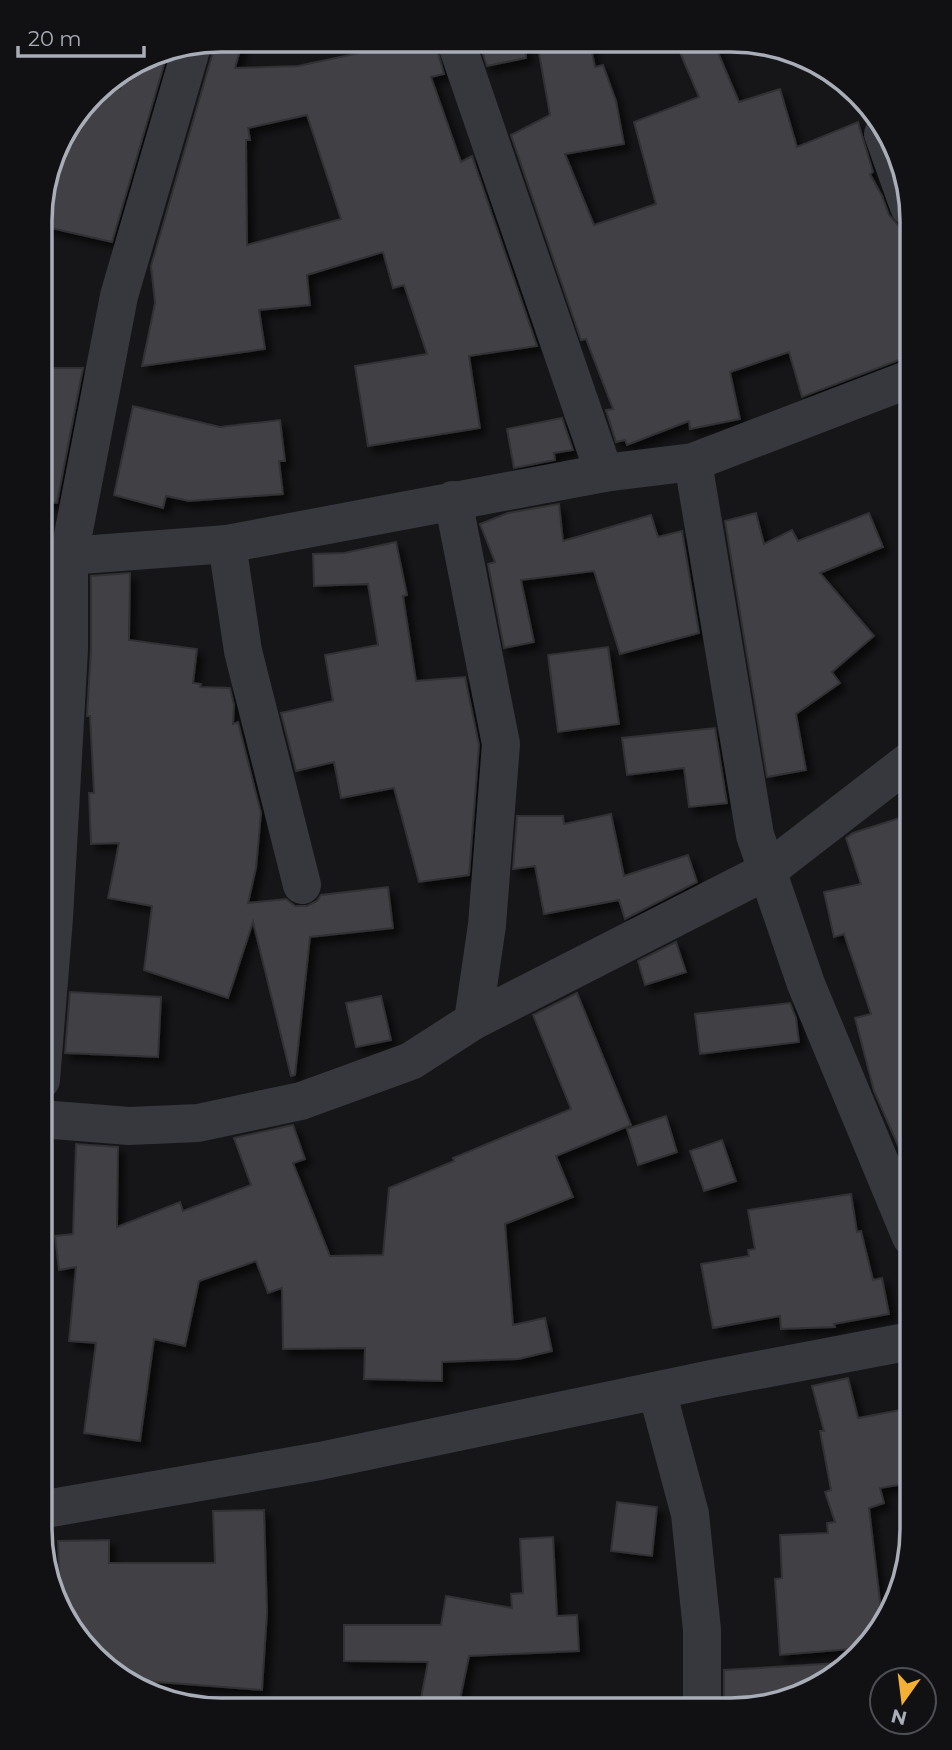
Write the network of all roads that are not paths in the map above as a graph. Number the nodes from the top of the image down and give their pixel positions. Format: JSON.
{"nodes":[{"id":1,"x":459,"y":52,"type":"edge"},
{"id":2,"x":189,"y":56,"type":"edge"},
{"id":3,"x":900,"y":383,"type":"edge"},
{"id":4,"x":693,"y":462,"type":"junction"},
{"id":5,"x":604,"y":473,"type":"junction"},
{"id":6,"x":453,"y":500,"type":"junction"},
{"id":7,"x":227,"y":544,"type":"junction"},
{"id":8,"x":55,"y":557,"type":"edge"},
{"id":9,"x":900,"y":769,"type":"edge"},
{"id":10,"x":767,"y":871,"type":"junction"},
{"id":11,"x":302,"y":885,"type":"dead end"},
{"id":12,"x":52,"y":943,"type":"edge"},
{"id":13,"x":472,"y":1021,"type":"junction"},
{"id":14,"x":52,"y":1120,"type":"edge"},
{"id":15,"x":899,"y":1209,"type":"edge"},
{"id":16,"x":899,"y":1343,"type":"edge"},
{"id":17,"x":657,"y":1391,"type":"junction"},
{"id":18,"x":52,"y":1508,"type":"edge"},
{"id":19,"x":702,"y":1698,"type":"edge"}],
"edges":[{"from":1,"to":5,"type":"street"},
{"from":2,"to":8,"type":"street"},
{"from":3,"to":4,"type":"street"},
{"from":4,"to":5,"type":"street"},
{"from":4,"to":10,"type":"street"},
{"from":5,"to":6,"type":"street"},
{"from":6,"to":7,"type":"street"},
{"from":6,"to":13,"type":"street"},
{"from":7,"to":8,"type":"street"},
{"from":7,"to":11,"type":"street"},
{"from":8,"to":12,"type":"street"},
{"from":9,"to":10,"type":"street"},
{"from":10,"to":13,"type":"street"},
{"from":10,"to":15,"type":"street"},
{"from":13,"to":14,"type":"street"},
{"from":16,"to":17,"type":"street"},
{"from":17,"to":18,"type":"street"},
{"from":17,"to":19,"type":"street"}]}
